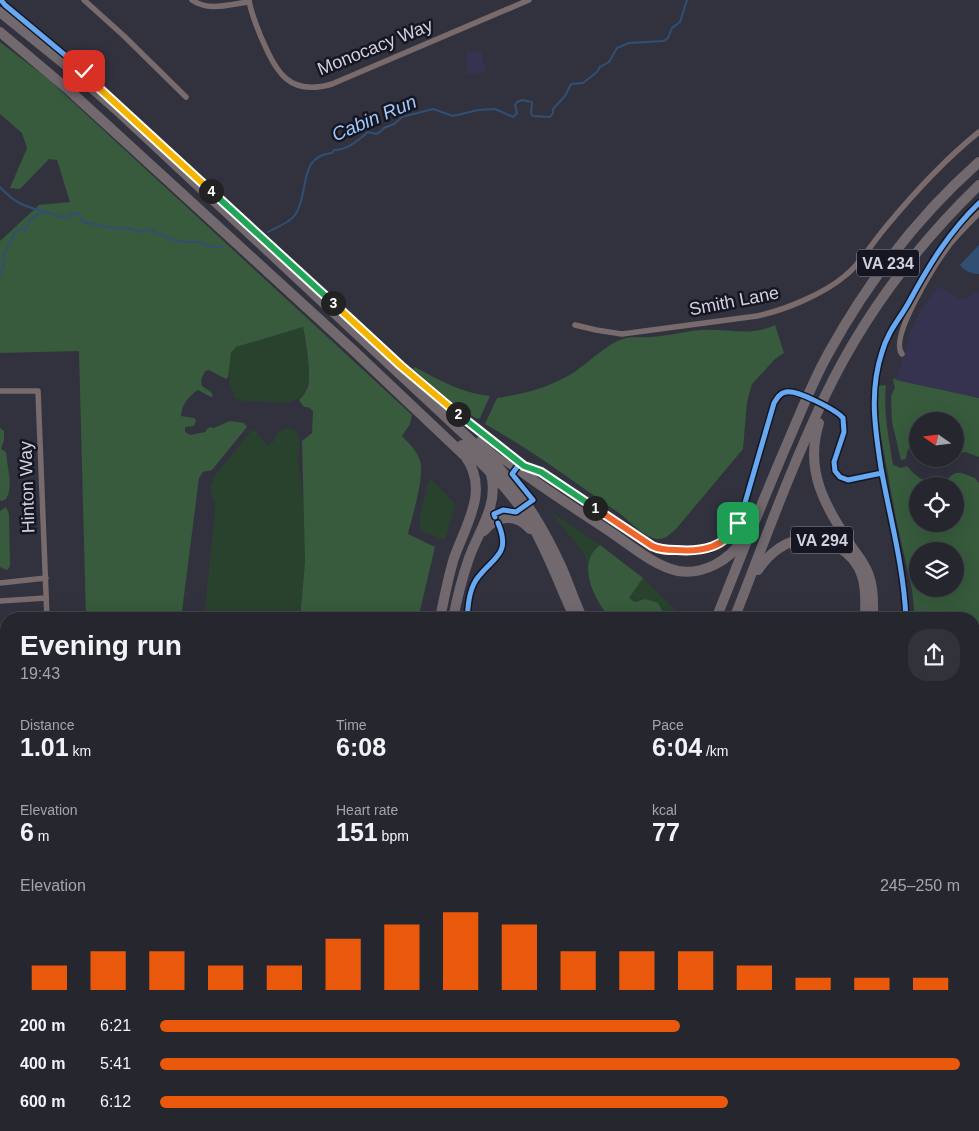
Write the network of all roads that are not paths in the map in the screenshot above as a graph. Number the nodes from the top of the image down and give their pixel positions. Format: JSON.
{"nodes":[{"id":1,"x":84,"y":0,"type":"edge"},
{"id":2,"x":192,"y":0,"type":"edge"},
{"id":3,"x":529,"y":0,"type":"edge"},
{"id":4,"x":249,"y":1,"type":"edge"},
{"id":5,"x":0,"y":12,"type":"edge"},
{"id":6,"x":0,"y":32,"type":"edge"},
{"id":7,"x":186,"y":97,"type":"dead end"},
{"id":8,"x":979,"y":132,"type":"edge"},
{"id":9,"x":979,"y":162,"type":"edge"},
{"id":10,"x":979,"y":185,"type":"edge"},
{"id":11,"x":979,"y":213,"type":"edge"},
{"id":12,"x":575,"y":324,"type":"dead end"},
{"id":13,"x":902,"y":354,"type":"dead end"},
{"id":14,"x":839,"y":370,"type":"junction"},
{"id":15,"x":384,"y":379,"type":"junction"},
{"id":16,"x":0,"y":390,"type":"edge"},
{"id":17,"x":421,"y":394,"type":"junction"},
{"id":18,"x":442,"y":414,"type":"junction"},
{"id":19,"x":490,"y":471,"type":"junction"},
{"id":20,"x":758,"y":513,"type":"junction"},
{"id":21,"x":539,"y":539,"type":"junction"},
{"id":22,"x":476,"y":541,"type":"junction"},
{"id":23,"x":46,"y":578,"type":"junction"},
{"id":24,"x":0,"y":583,"type":"edge"},
{"id":25,"x":745,"y":590,"type":"junction"},
{"id":26,"x":46,"y":598,"type":"junction"},
{"id":27,"x":0,"y":601,"type":"edge"},
{"id":28,"x":47,"y":612,"type":"edge"},
{"id":29,"x":442,"y":612,"type":"edge"},
{"id":30,"x":455,"y":612,"type":"edge"},
{"id":31,"x":572,"y":612,"type":"edge"},
{"id":32,"x":580,"y":612,"type":"edge"},
{"id":33,"x":719,"y":612,"type":"edge"},
{"id":34,"x":737,"y":612,"type":"edge"},
{"id":35,"x":865,"y":612,"type":"edge"},
{"id":36,"x":873,"y":612,"type":"edge"}],
"edges":[{"from":1,"to":7,"type":"street"},
{"from":2,"to":4,"type":"street"},
{"from":3,"to":4,"type":"street","name":"Monocacy Way"},
{"from":5,"to":17,"type":"highway"},
{"from":6,"to":15,"type":"highway"},
{"from":8,"to":12,"type":"street","name":"Smith Lane"},
{"from":9,"to":20,"type":"highway","number":"VA 234"},
{"from":10,"to":14,"type":"highway","number":"VA 234"},
{"from":11,"to":13,"type":"street"},
{"from":14,"to":25,"type":"highway","number":"VA 234"},
{"from":14,"to":36,"type":"highway"},
{"from":15,"to":19,"type":"highway"},
{"from":15,"to":29,"type":"highway"},
{"from":16,"to":23,"type":"street","name":"Hinton Way"},
{"from":17,"to":18,"type":"highway"},
{"from":17,"to":20,"type":"highway"},
{"from":18,"to":19,"type":"highway"},
{"from":18,"to":32,"type":"highway"},
{"from":19,"to":21,"type":"highway"},
{"from":19,"to":22,"type":"highway"},
{"from":20,"to":33,"type":"highway","number":"VA 234"},
{"from":21,"to":22,"type":"highway"},
{"from":21,"to":31,"type":"highway"},
{"from":22,"to":30,"type":"highway"},
{"from":23,"to":24,"type":"street"},
{"from":23,"to":26,"type":"street","name":"Hinton Way"},
{"from":25,"to":34,"type":"highway","number":"VA 234"},
{"from":25,"to":35,"type":"highway","number":"VA 294"},
{"from":26,"to":27,"type":"street"},
{"from":26,"to":28,"type":"street","name":"Hinton Way"}]}
